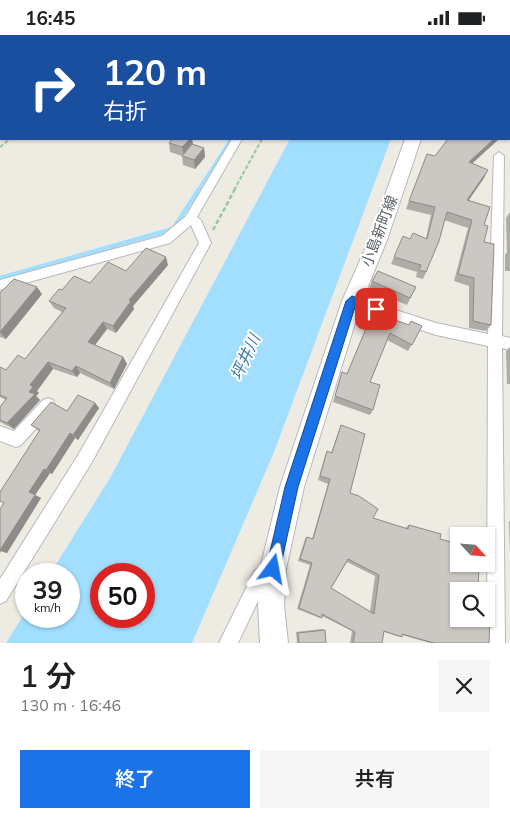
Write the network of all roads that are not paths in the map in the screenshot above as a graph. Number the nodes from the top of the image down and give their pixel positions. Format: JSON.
{"nodes":[{"id":1,"x":236,"y":140,"type":"edge"},
{"id":2,"x":413,"y":140,"type":"edge"},
{"id":3,"x":499,"y":156,"type":"dead end"},
{"id":4,"x":190,"y":219,"type":"junction"},
{"id":5,"x":0,"y":285,"type":"edge"},
{"id":6,"x":352,"y":301,"type":"junction"},
{"id":7,"x":503,"y":343,"type":"edge"},
{"id":8,"x":48,"y":405,"type":"edge"},
{"id":9,"x":0,"y":433,"type":"edge"},
{"id":10,"x":273,"y":569,"type":"junction"},
{"id":11,"x":0,"y":595,"type":"edge"},
{"id":12,"x":228,"y":643,"type":"edge"},
{"id":13,"x":274,"y":643,"type":"edge"},
{"id":14,"x":496,"y":643,"type":"edge"}],
"edges":[{"from":1,"to":4,"type":"street"},
{"from":2,"to":6,"type":"main road","name":"小島新町線"},
{"from":3,"to":7,"type":"street"},
{"from":4,"to":5,"type":"street"},
{"from":4,"to":11,"type":"street"},
{"from":6,"to":7,"type":"street"},
{"from":6,"to":10,"type":"main road","name":"小島新町線"},
{"from":7,"to":14,"type":"street"},
{"from":8,"to":9,"type":"street"},
{"from":10,"to":12,"type":"street"},
{"from":10,"to":13,"type":"main road","name":"小島新町線"}]}
